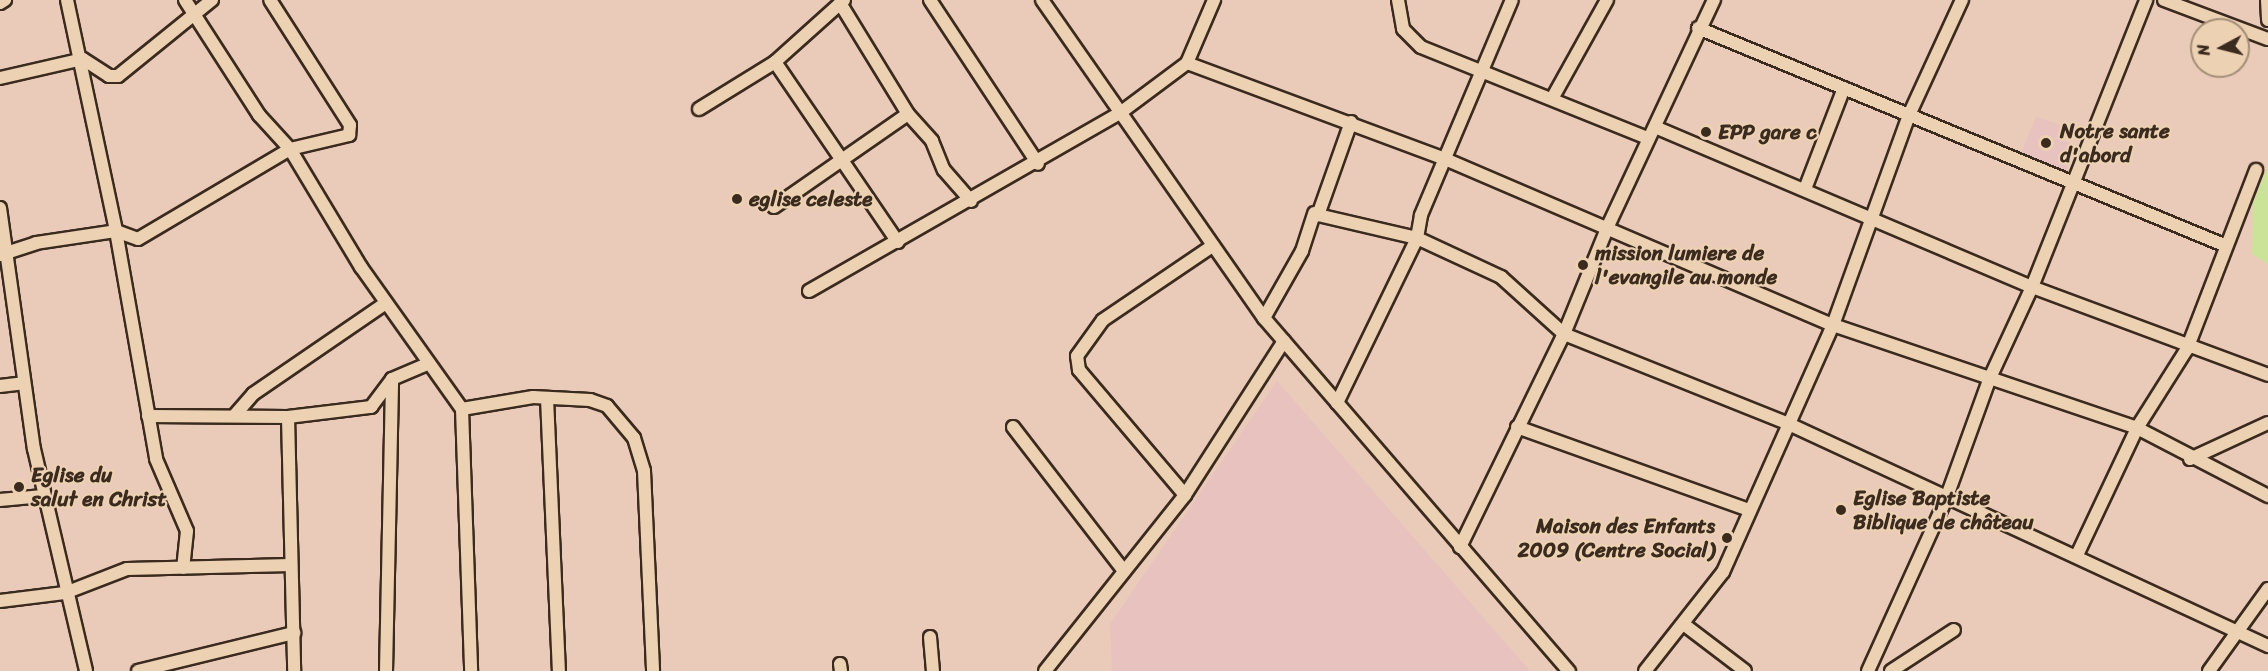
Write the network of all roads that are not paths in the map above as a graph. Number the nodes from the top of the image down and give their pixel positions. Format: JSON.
{"nodes":[{"id":1,"x":5,"y":0,"type":"edge"},
{"id":2,"x":67,"y":0,"type":"edge"},
{"id":3,"x":185,"y":0,"type":"edge"},
{"id":4,"x":212,"y":0,"type":"edge"},
{"id":5,"x":270,"y":0,"type":"edge"},
{"id":6,"x":930,"y":0,"type":"edge"},
{"id":7,"x":1042,"y":0,"type":"edge"},
{"id":8,"x":1214,"y":0,"type":"edge"},
{"id":9,"x":1398,"y":0,"type":"edge"},
{"id":10,"x":1512,"y":0,"type":"edge"},
{"id":11,"x":1606,"y":0,"type":"edge"},
{"id":12,"x":1714,"y":0,"type":"edge"},
{"id":13,"x":1962,"y":0,"type":"edge"},
{"id":14,"x":2146,"y":0,"type":"edge"},
{"id":15,"x":2164,"y":0,"type":"edge"},
{"id":16,"x":2267,"y":0,"type":"edge"},
{"id":17,"x":842,"y":1,"type":"edge"},
{"id":18,"x":0,"y":3,"type":"edge"},
{"id":19,"x":196,"y":17,"type":"junction"},
{"id":20,"x":2268,"y":20,"type":"edge"},
{"id":21,"x":1698,"y":28,"type":"junction"},
{"id":22,"x":2268,"y":39,"type":"edge"},
{"id":23,"x":83,"y":59,"type":"junction"},
{"id":24,"x":775,"y":62,"type":"junction"},
{"id":25,"x":1187,"y":63,"type":"junction"},
{"id":26,"x":1482,"y":74,"type":"junction"},
{"id":27,"x":0,"y":78,"type":"edge"},
{"id":28,"x":1844,"y":88,"type":"junction"},
{"id":29,"x":1553,"y":97,"type":"junction"},
{"id":30,"x":699,"y":109,"type":"dead end"},
{"id":31,"x":1120,"y":113,"type":"junction"},
{"id":32,"x":908,"y":114,"type":"junction"},
{"id":33,"x":1909,"y":115,"type":"junction"},
{"id":34,"x":1351,"y":122,"type":"junction"},
{"id":35,"x":1655,"y":127,"type":"junction"},
{"id":36,"x":1647,"y":138,"type":"junction"},
{"id":37,"x":290,"y":149,"type":"junction"},
{"id":38,"x":1445,"y":159,"type":"junction"},
{"id":39,"x":846,"y":160,"type":"junction"},
{"id":40,"x":1038,"y":164,"type":"junction"},
{"id":41,"x":2256,"y":170,"type":"dead end"},
{"id":42,"x":2073,"y":183,"type":"junction"},
{"id":43,"x":1805,"y":189,"type":"junction"},
{"id":44,"x":971,"y":201,"type":"junction"},
{"id":45,"x":774,"y":207,"type":"dead end"},
{"id":46,"x":0,"y":208,"type":"edge"},
{"id":47,"x":1314,"y":213,"type":"junction"},
{"id":48,"x":1872,"y":216,"type":"junction"},
{"id":49,"x":1608,"y":226,"type":"junction"},
{"id":50,"x":116,"y":231,"type":"junction"},
{"id":51,"x":1417,"y":238,"type":"junction"},
{"id":52,"x":898,"y":242,"type":"junction"},
{"id":53,"x":2224,"y":245,"type":"junction"},
{"id":54,"x":1211,"y":246,"type":"junction"},
{"id":55,"x":5,"y":254,"type":"edge"},
{"id":56,"x":2032,"y":287,"type":"junction"},
{"id":57,"x":809,"y":291,"type":"dead end"},
{"id":58,"x":386,"y":303,"type":"junction"},
{"id":59,"x":1264,"y":318,"type":"junction"},
{"id":60,"x":1833,"y":325,"type":"junction"},
{"id":61,"x":1564,"y":334,"type":"junction"},
{"id":62,"x":1284,"y":341,"type":"junction"},
{"id":63,"x":2187,"y":349,"type":"junction"},
{"id":64,"x":428,"y":364,"type":"junction"},
{"id":65,"x":2268,"y":375,"type":"edge"},
{"id":66,"x":392,"y":379,"type":"junction"},
{"id":67,"x":1989,"y":380,"type":"junction"},
{"id":68,"x":23,"y":383,"type":"junction"},
{"id":69,"x":0,"y":386,"type":"edge"},
{"id":70,"x":547,"y":398,"type":"junction"},
{"id":71,"x":1338,"y":404,"type":"junction"},
{"id":72,"x":462,"y":409,"type":"junction"},
{"id":73,"x":148,"y":416,"type":"junction"},
{"id":74,"x":234,"y":416,"type":"junction"},
{"id":75,"x":288,"y":417,"type":"junction"},
{"id":76,"x":2268,"y":423,"type":"edge"},
{"id":77,"x":1791,"y":425,"type":"junction"},
{"id":78,"x":1013,"y":427,"type":"dead end"},
{"id":79,"x":1517,"y":427,"type":"junction"},
{"id":80,"x":2137,"y":428,"type":"junction"},
{"id":81,"x":2190,"y":459,"type":"junction"},
{"id":82,"x":1185,"y":495,"type":"junction"},
{"id":83,"x":43,"y":496,"type":"junction"},
{"id":84,"x":2268,"y":496,"type":"edge"},
{"id":85,"x":1946,"y":499,"type":"junction"},
{"id":86,"x":0,"y":500,"type":"edge"},
{"id":87,"x":1749,"y":510,"type":"junction"},
{"id":88,"x":1460,"y":547,"type":"junction"},
{"id":89,"x":2078,"y":553,"type":"junction"},
{"id":90,"x":291,"y":565,"type":"junction"},
{"id":91,"x":183,"y":568,"type":"junction"},
{"id":92,"x":1124,"y":571,"type":"junction"},
{"id":93,"x":2268,"y":589,"type":"edge"},
{"id":94,"x":65,"y":593,"type":"junction"},
{"id":95,"x":0,"y":601,"type":"edge"},
{"id":96,"x":1686,"y":626,"type":"junction"},
{"id":97,"x":1954,"y":630,"type":"dead end"},
{"id":98,"x":2237,"y":631,"type":"junction"},
{"id":99,"x":294,"y":633,"type":"junction"},
{"id":100,"x":930,"y":638,"type":"dead end"},
{"id":101,"x":2268,"y":646,"type":"edge"},
{"id":102,"x":86,"y":671,"type":"edge"},
{"id":103,"x":138,"y":671,"type":"edge"},
{"id":104,"x":294,"y":671,"type":"edge"},
{"id":105,"x":386,"y":671,"type":"edge"},
{"id":106,"x":471,"y":671,"type":"edge"},
{"id":107,"x":559,"y":671,"type":"edge"},
{"id":108,"x":653,"y":671,"type":"edge"},
{"id":109,"x":933,"y":671,"type":"edge"},
{"id":110,"x":1045,"y":671,"type":"edge"},
{"id":111,"x":1569,"y":671,"type":"edge"},
{"id":112,"x":1645,"y":671,"type":"edge"},
{"id":113,"x":1745,"y":671,"type":"edge"},
{"id":114,"x":1868,"y":671,"type":"edge"},
{"id":115,"x":1891,"y":671,"type":"edge"},
{"id":116,"x":2209,"y":671,"type":"edge"}],
"edges":[{"from":1,"to":18,"type":"street"},
{"from":2,"to":23,"type":"street"},
{"from":3,"to":19,"type":"street"},
{"from":4,"to":19,"type":"street"},
{"from":5,"to":37,"type":"street"},
{"from":6,"to":40,"type":"street"},
{"from":7,"to":31,"type":"street"},
{"from":8,"to":25,"type":"street"},
{"from":9,"to":26,"type":"street"},
{"from":10,"to":26,"type":"street"},
{"from":11,"to":29,"type":"street"},
{"from":12,"to":21,"type":"street"},
{"from":13,"to":33,"type":"street"},
{"from":14,"to":42,"type":"street"},
{"from":15,"to":22,"type":"street"},
{"from":16,"to":20,"type":"street"},
{"from":17,"to":24,"type":"street"},
{"from":17,"to":32,"type":"street"},
{"from":19,"to":23,"type":"street"},
{"from":19,"to":37,"type":"street"},
{"from":21,"to":28,"type":"street"},
{"from":21,"to":35,"type":"street"},
{"from":23,"to":27,"type":"street"},
{"from":23,"to":50,"type":"street"},
{"from":24,"to":30,"type":"street"},
{"from":24,"to":39,"type":"street"},
{"from":25,"to":31,"type":"street"},
{"from":25,"to":34,"type":"street"},
{"from":26,"to":29,"type":"street"},
{"from":26,"to":38,"type":"street"},
{"from":28,"to":33,"type":"street"},
{"from":28,"to":43,"type":"street"},
{"from":29,"to":36,"type":"street"},
{"from":31,"to":40,"type":"street"},
{"from":31,"to":54,"type":"street"},
{"from":32,"to":39,"type":"street"},
{"from":32,"to":44,"type":"street"},
{"from":33,"to":42,"type":"street"},
{"from":33,"to":48,"type":"street"},
{"from":34,"to":38,"type":"street"},
{"from":34,"to":47,"type":"street"},
{"from":35,"to":36,"type":"street"},
{"from":35,"to":43,"type":"street"},
{"from":36,"to":49,"type":"street"},
{"from":37,"to":50,"type":"street"},
{"from":37,"to":58,"type":"street"},
{"from":38,"to":49,"type":"street"},
{"from":38,"to":51,"type":"street"},
{"from":39,"to":45,"type":"street"},
{"from":39,"to":52,"type":"street"},
{"from":40,"to":44,"type":"street"},
{"from":41,"to":53,"type":"street"},
{"from":42,"to":53,"type":"street"},
{"from":42,"to":56,"type":"street"},
{"from":43,"to":48,"type":"street"},
{"from":44,"to":52,"type":"street"},
{"from":46,"to":55,"type":"street"},
{"from":47,"to":51,"type":"street"},
{"from":47,"to":59,"type":"street"},
{"from":48,"to":56,"type":"street"},
{"from":48,"to":60,"type":"street"},
{"from":49,"to":60,"type":"street"},
{"from":49,"to":61,"type":"street"},
{"from":50,"to":55,"type":"street"},
{"from":50,"to":73,"type":"street"},
{"from":51,"to":61,"type":"street"},
{"from":51,"to":71,"type":"street"},
{"from":52,"to":57,"type":"street"},
{"from":53,"to":63,"type":"street"},
{"from":54,"to":59,"type":"street"},
{"from":54,"to":82,"type":"street"},
{"from":55,"to":68,"type":"street"},
{"from":56,"to":63,"type":"street"},
{"from":56,"to":67,"type":"street"},
{"from":58,"to":64,"type":"street"},
{"from":58,"to":74,"type":"street"},
{"from":59,"to":62,"type":"street"},
{"from":60,"to":67,"type":"street"},
{"from":60,"to":77,"type":"street"},
{"from":61,"to":77,"type":"street"},
{"from":61,"to":79,"type":"street"},
{"from":62,"to":71,"type":"street"},
{"from":62,"to":82,"type":"street"},
{"from":63,"to":65,"type":"street"},
{"from":63,"to":80,"type":"street"},
{"from":64,"to":66,"type":"street"},
{"from":64,"to":72,"type":"street"},
{"from":66,"to":75,"type":"street"},
{"from":66,"to":105,"type":"street"},
{"from":67,"to":80,"type":"street"},
{"from":67,"to":85,"type":"street"},
{"from":68,"to":69,"type":"street"},
{"from":68,"to":83,"type":"street"},
{"from":70,"to":72,"type":"street"},
{"from":70,"to":107,"type":"street"},
{"from":70,"to":108,"type":"street"},
{"from":71,"to":88,"type":"street"},
{"from":72,"to":106,"type":"street"},
{"from":73,"to":74,"type":"street"},
{"from":73,"to":91,"type":"street"},
{"from":74,"to":75,"type":"street"},
{"from":75,"to":90,"type":"street"},
{"from":76,"to":81,"type":"street"},
{"from":77,"to":85,"type":"street"},
{"from":77,"to":87,"type":"street"},
{"from":78,"to":92,"type":"street"},
{"from":79,"to":87,"type":"street"},
{"from":79,"to":88,"type":"street"},
{"from":80,"to":81,"type":"street"},
{"from":80,"to":89,"type":"street"},
{"from":81,"to":84,"type":"street"},
{"from":82,"to":92,"type":"street"},
{"from":83,"to":86,"type":"street"},
{"from":83,"to":94,"type":"street"},
{"from":85,"to":89,"type":"street"},
{"from":85,"to":114,"type":"street"},
{"from":87,"to":96,"type":"street"},
{"from":88,"to":111,"type":"street"},
{"from":89,"to":98,"type":"street"},
{"from":90,"to":91,"type":"street"},
{"from":90,"to":99,"type":"street"},
{"from":91,"to":94,"type":"street"},
{"from":92,"to":110,"type":"street"},
{"from":93,"to":98,"type":"street"},
{"from":94,"to":95,"type":"street"},
{"from":94,"to":102,"type":"street"},
{"from":96,"to":112,"type":"street"},
{"from":96,"to":113,"type":"street"},
{"from":97,"to":115,"type":"street"},
{"from":98,"to":101,"type":"street"},
{"from":98,"to":116,"type":"street"},
{"from":99,"to":103,"type":"street"},
{"from":99,"to":104,"type":"street"},
{"from":100,"to":109,"type":"street"}]}
